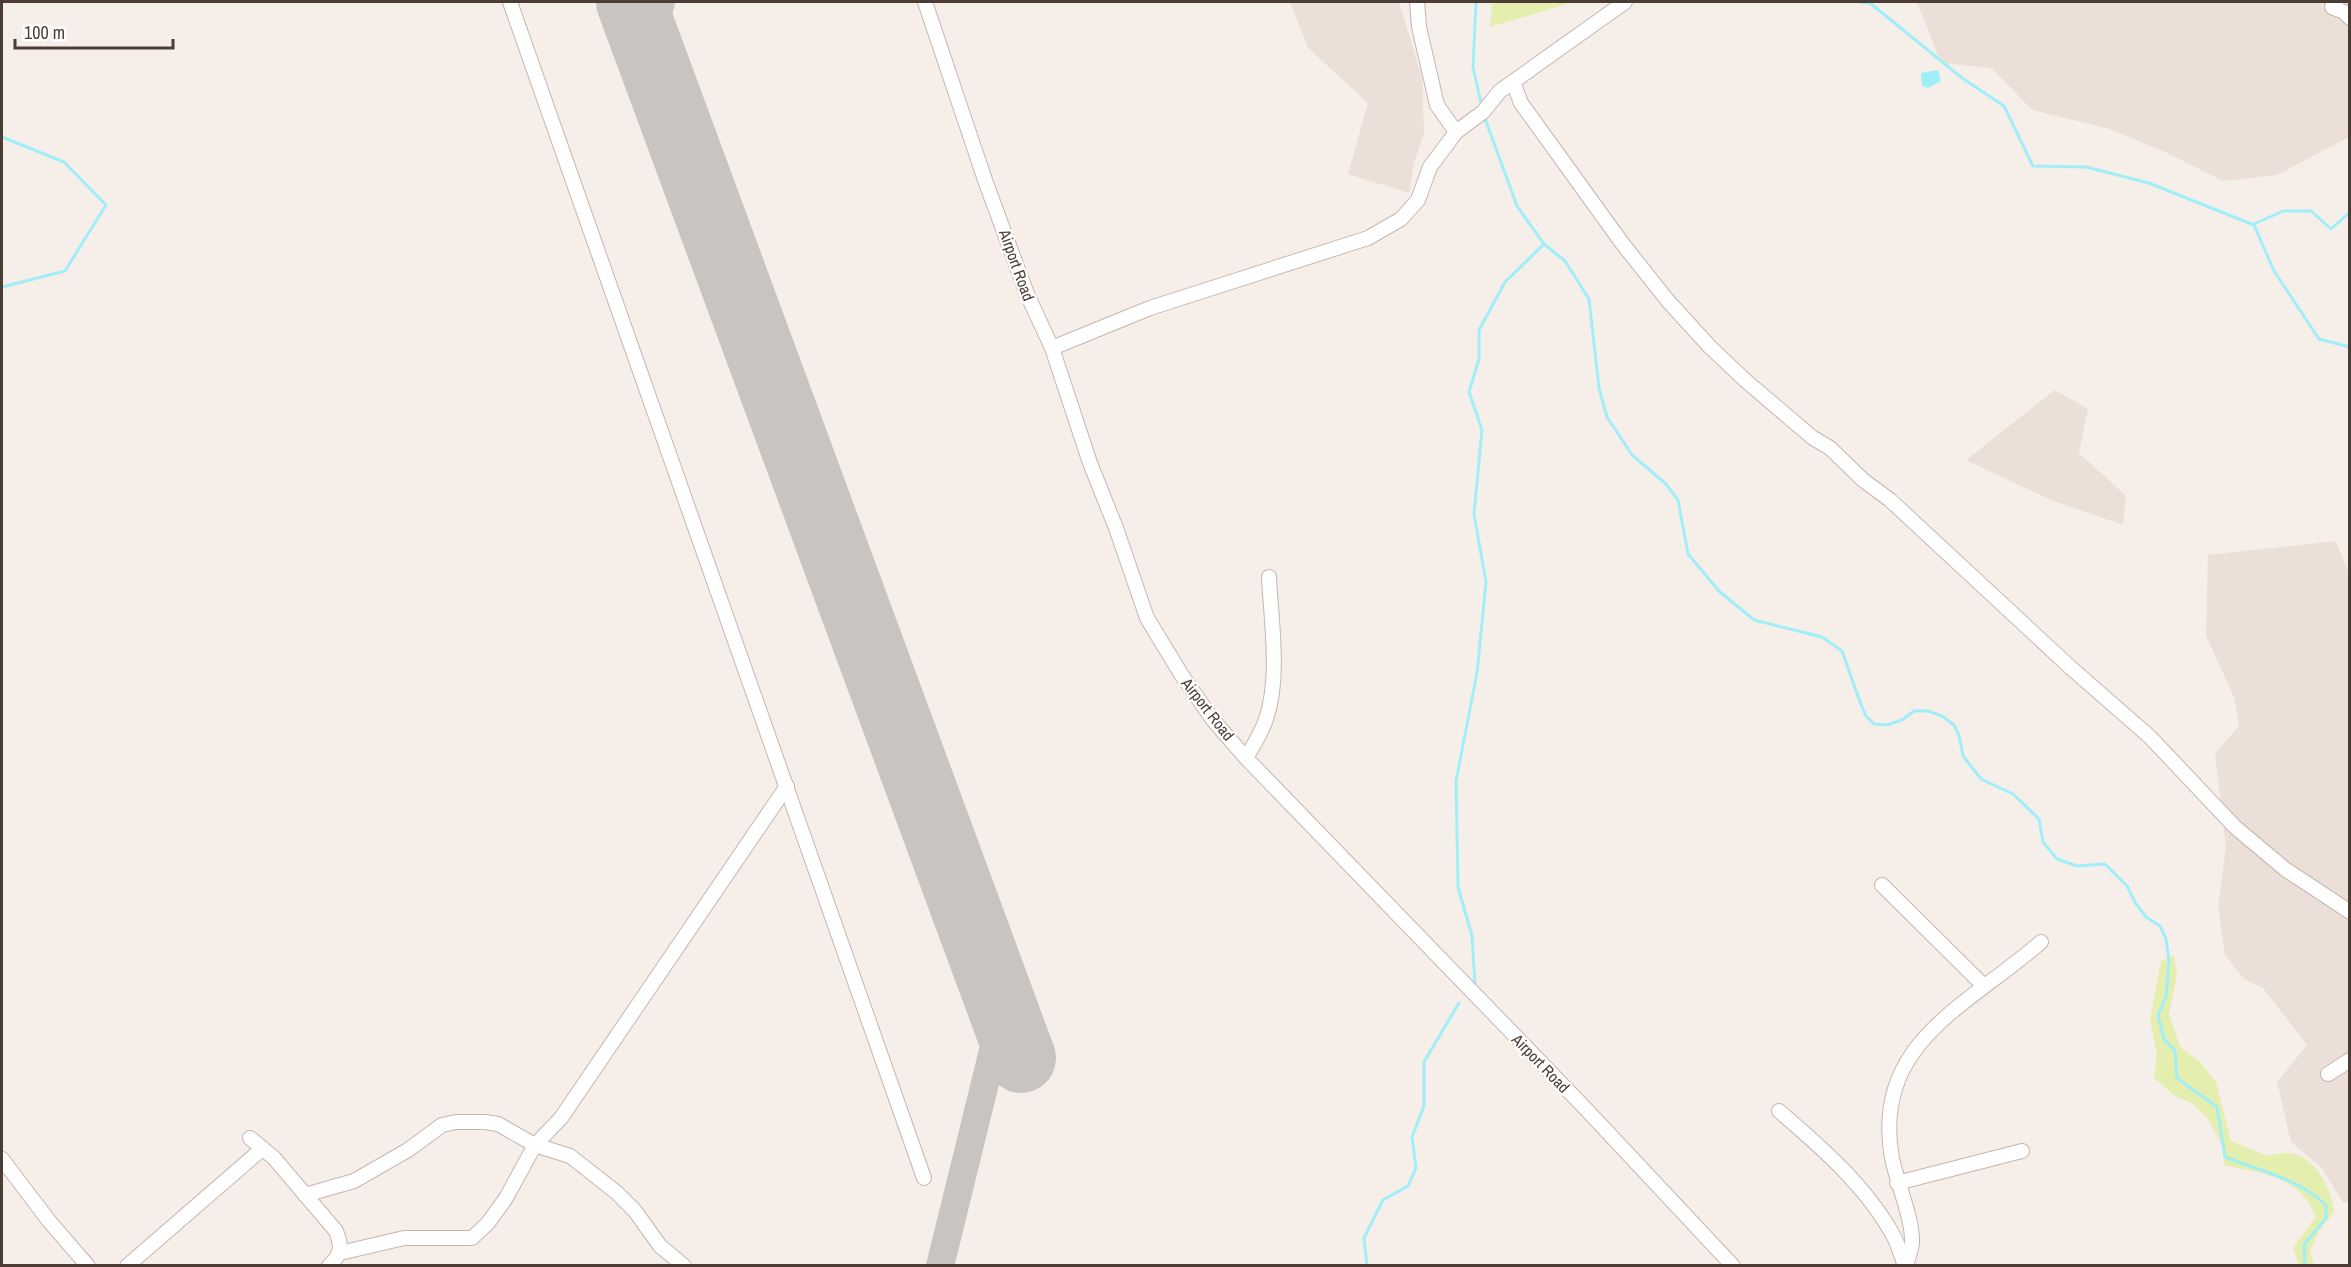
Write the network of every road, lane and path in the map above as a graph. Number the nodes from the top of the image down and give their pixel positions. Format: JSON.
{"nodes":[{"id":1,"x":510,"y":2,"type":"edge"},
{"id":2,"x":925,"y":2,"type":"edge"},
{"id":3,"x":1417,"y":2,"type":"edge"},
{"id":4,"x":1625,"y":2,"type":"edge"},
{"id":5,"x":2336,"y":2,"type":"edge"},
{"id":6,"x":2349,"y":18,"type":"edge"},
{"id":7,"x":1513,"y":82,"type":"junction"},
{"id":8,"x":1456,"y":132,"type":"junction"},
{"id":9,"x":1052,"y":348,"type":"junction"},
{"id":10,"x":1269,"y":577,"type":"dead end"},
{"id":11,"x":1246,"y":758,"type":"junction"},
{"id":12,"x":787,"y":786,"type":"junction"},
{"id":13,"x":1882,"y":885,"type":"dead end"},
{"id":14,"x":2349,"y":912,"type":"edge"},
{"id":15,"x":2041,"y":942,"type":"dead end"},
{"id":16,"x":1984,"y":986,"type":"junction"},
{"id":17,"x":2349,"y":1059,"type":"edge"},
{"id":18,"x":2328,"y":1074,"type":"dead end"},
{"id":19,"x":1779,"y":1111,"type":"dead end"},
{"id":20,"x":250,"y":1138,"type":"dead end"},
{"id":21,"x":535,"y":1146,"type":"junction"},
{"id":22,"x":262,"y":1149,"type":"junction"},
{"id":23,"x":2022,"y":1151,"type":"dead end"},
{"id":24,"x":2,"y":1159,"type":"edge"},
{"id":25,"x":924,"y":1178,"type":"dead end"},
{"id":26,"x":1897,"y":1183,"type":"junction"},
{"id":27,"x":305,"y":1195,"type":"junction"},
{"id":28,"x":340,"y":1253,"type":"junction"},
{"id":29,"x":88,"y":1266,"type":"edge"},
{"id":30,"x":127,"y":1266,"type":"edge"},
{"id":31,"x":329,"y":1266,"type":"edge"},
{"id":32,"x":684,"y":1266,"type":"edge"},
{"id":33,"x":1733,"y":1266,"type":"edge"},
{"id":34,"x":1906,"y":1266,"type":"edge"}],
"edges":[{"from":1,"to":12,"type":"street"},
{"from":2,"to":9,"type":"street","name":"Airport Road"},
{"from":3,"to":8,"type":"street"},
{"from":4,"to":7,"type":"street"},
{"from":5,"to":6,"type":"street"},
{"from":7,"to":8,"type":"street"},
{"from":7,"to":14,"type":"street"},
{"from":8,"to":9,"type":"street"},
{"from":9,"to":11,"type":"street","name":"Airport Road"},
{"from":10,"to":11,"type":"street"},
{"from":11,"to":33,"type":"street","name":"Airport Road"},
{"from":12,"to":21,"type":"street"},
{"from":12,"to":25,"type":"street"},
{"from":13,"to":16,"type":"street"},
{"from":15,"to":16,"type":"street"},
{"from":16,"to":26,"type":"street"},
{"from":17,"to":18,"type":"street"},
{"from":19,"to":34,"type":"street"},
{"from":20,"to":22,"type":"street"},
{"from":21,"to":27,"type":"street"},
{"from":21,"to":28,"type":"street"},
{"from":21,"to":32,"type":"street"},
{"from":22,"to":27,"type":"street"},
{"from":22,"to":30,"type":"street"},
{"from":23,"to":26,"type":"street"},
{"from":24,"to":29,"type":"street"},
{"from":26,"to":34,"type":"street"},
{"from":27,"to":28,"type":"street"},
{"from":28,"to":31,"type":"street"}]}
